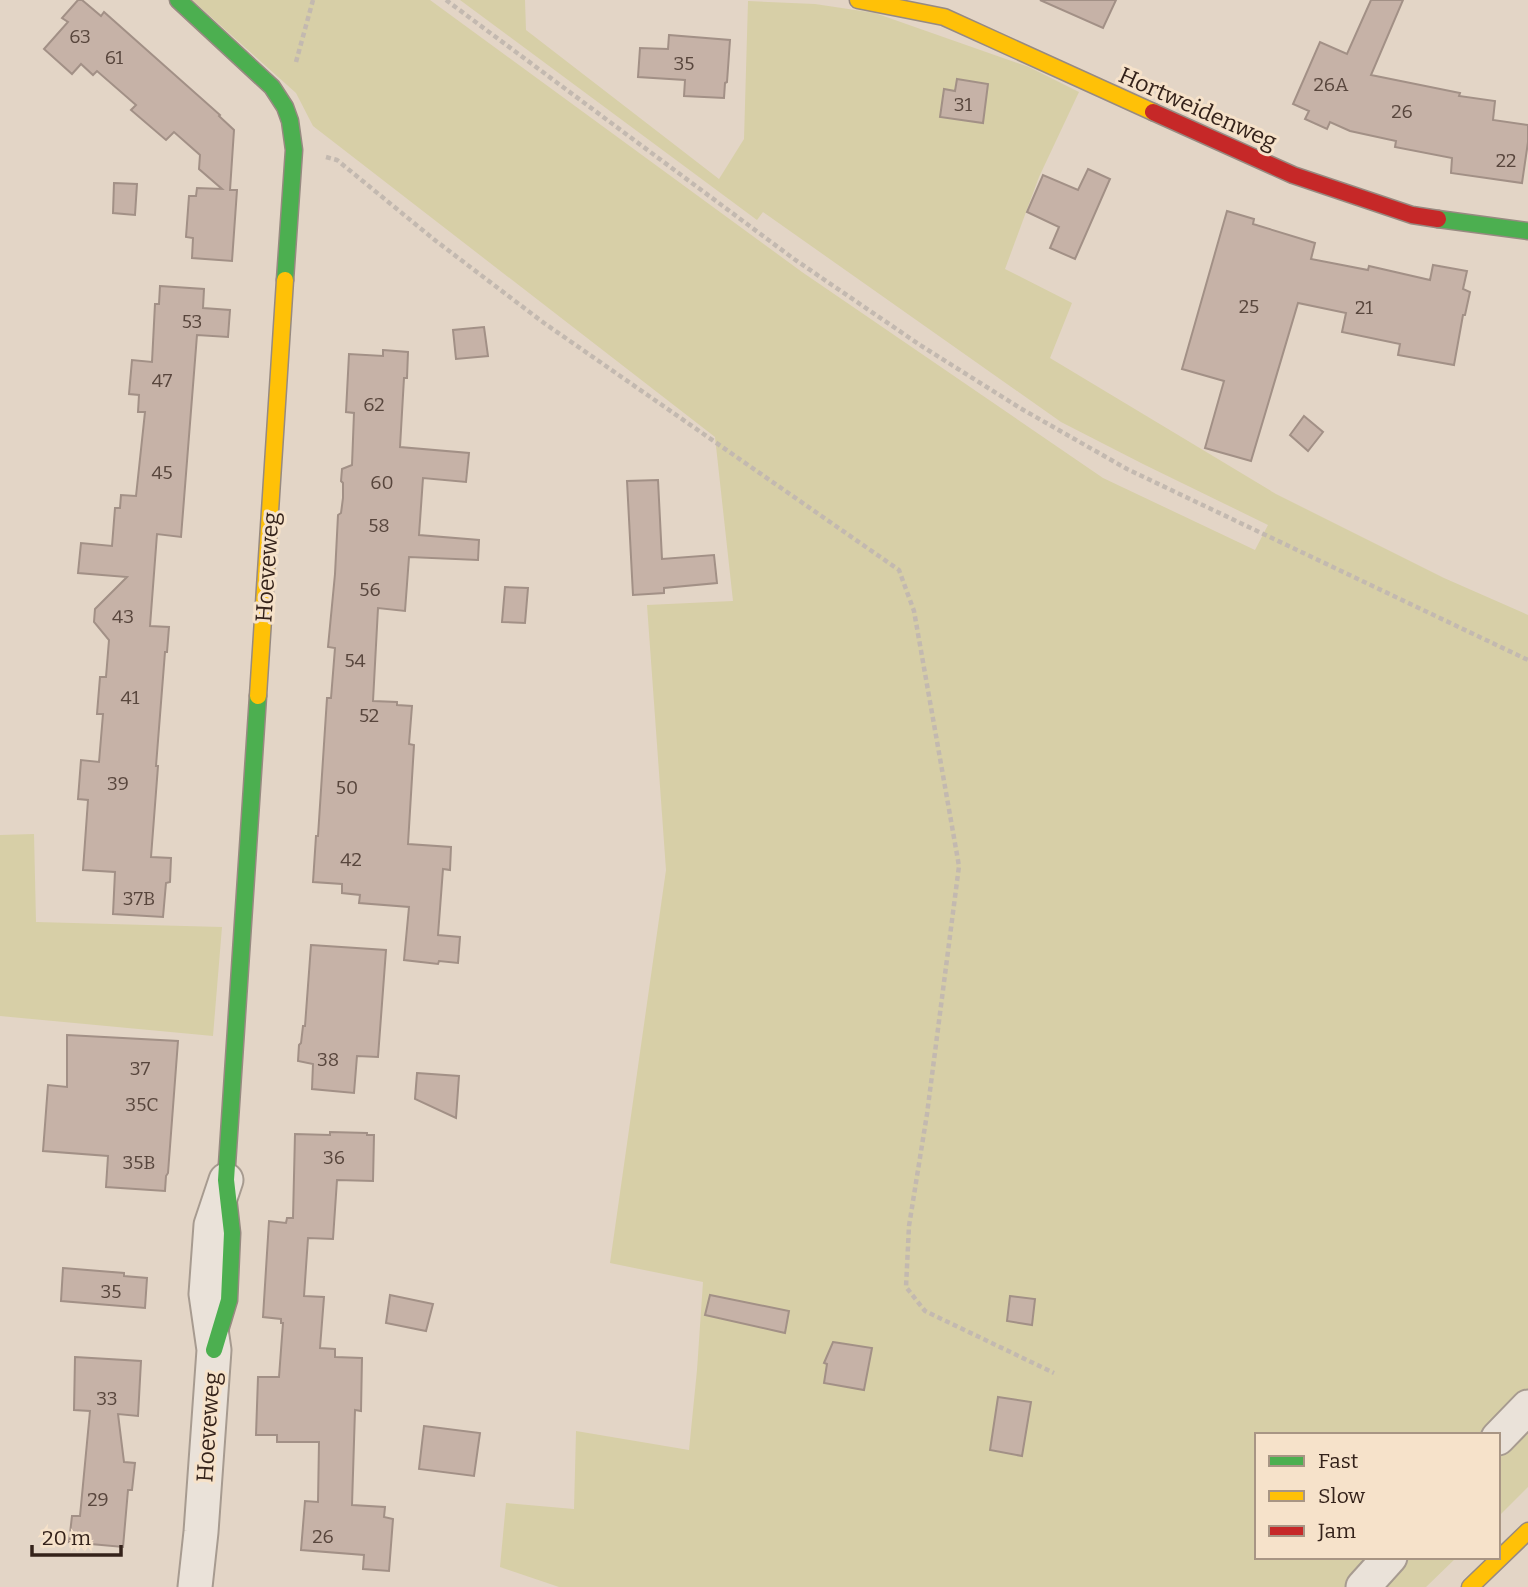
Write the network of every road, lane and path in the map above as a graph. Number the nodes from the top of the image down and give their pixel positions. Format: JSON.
{"nodes":[{"id":1,"x":178,"y":0,"type":"edge"},
{"id":2,"x":313,"y":0,"type":"edge"},
{"id":3,"x":446,"y":0,"type":"edge"},
{"id":4,"x":858,"y":0,"type":"edge"},
{"id":5,"x":285,"y":107,"type":"junction"},
{"id":6,"x":294,"y":150,"type":"junction"},
{"id":7,"x":1528,"y":230,"type":"edge"},
{"id":8,"x":1528,"y":660,"type":"edge"},
{"id":9,"x":226,"y":1180,"type":"joint"},
{"id":10,"x":1054,"y":1373,"type":"dead end"},
{"id":11,"x":1528,"y":1407,"type":"edge"},
{"id":12,"x":1500,"y":1436,"type":"edge"},
{"id":13,"x":1528,"y":1531,"type":"edge"},
{"id":14,"x":1500,"y":1558,"type":"edge"},
{"id":15,"x":1388,"y":1559,"type":"edge"},
{"id":16,"x":1499,"y":1559,"type":"edge"},
{"id":17,"x":195,"y":1587,"type":"edge"},
{"id":18,"x":1363,"y":1587,"type":"edge"},
{"id":19,"x":1470,"y":1587,"type":"edge"}],
"edges":[{"from":1,"to":5,"type":"main road","name":"Hoeveweg"},
{"from":2,"to":5,"type":"path"},
{"from":3,"to":8,"type":"path"},
{"from":4,"to":7,"type":"main road","name":"Hortweidenweg"},
{"from":5,"to":6,"type":"main road","name":"Hoeveweg"},
{"from":6,"to":9,"type":"main road","name":"Hoeveweg"},
{"from":6,"to":10,"type":"path"},
{"from":9,"to":17,"type":"street","name":"Hoeveweg"},
{"from":11,"to":12,"type":"street"},
{"from":13,"to":14,"type":"main road"},
{"from":15,"to":18,"type":"street"},
{"from":16,"to":19,"type":"main road"}]}
